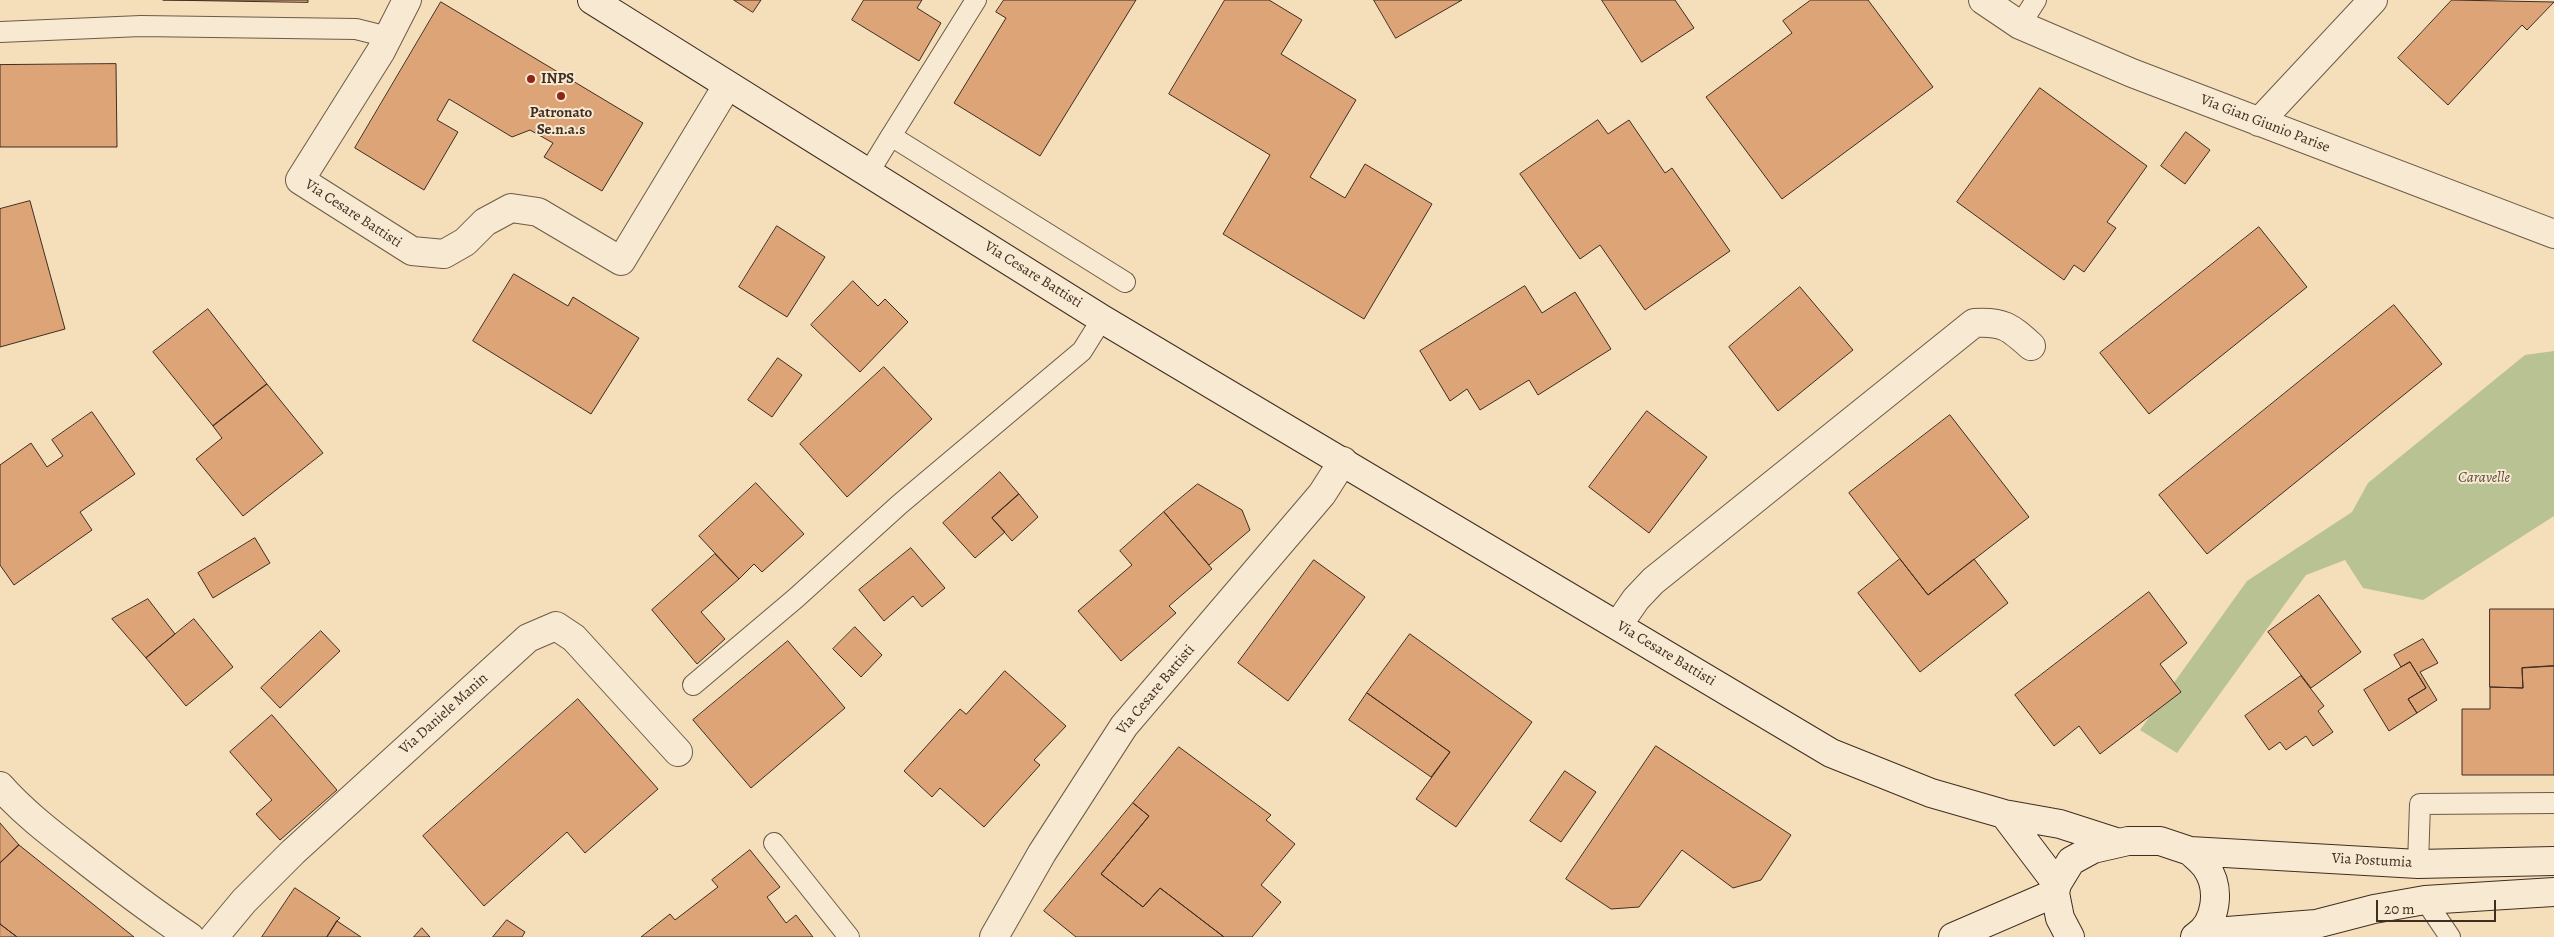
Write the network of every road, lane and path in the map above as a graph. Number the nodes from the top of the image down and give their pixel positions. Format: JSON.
{"nodes":[{"id":1,"x":407,"y":0,"type":"edge"},
{"id":2,"x":592,"y":0,"type":"edge"},
{"id":3,"x":976,"y":0,"type":"edge"},
{"id":4,"x":1983,"y":0,"type":"edge"},
{"id":5,"x":2036,"y":0,"type":"edge"},
{"id":6,"x":2373,"y":0,"type":"edge"},
{"id":7,"x":2020,"y":24,"type":"junction"},
{"id":8,"x":0,"y":32,"type":"edge"},
{"id":9,"x":388,"y":38,"type":"junction"},
{"id":10,"x":726,"y":86,"type":"junction"},
{"id":11,"x":2259,"y":122,"type":"junction"},
{"id":12,"x":891,"y":136,"type":"junction"},
{"id":13,"x":869,"y":172,"type":"junction"},
{"id":14,"x":2554,"y":234,"type":"edge"},
{"id":15,"x":1125,"y":282,"type":"dead end"},
{"id":16,"x":1102,"y":318,"type":"junction"},
{"id":17,"x":2031,"y":346,"type":"dead end"},
{"id":18,"x":1343,"y":460,"type":"junction"},
{"id":19,"x":1618,"y":626,"type":"junction"},
{"id":20,"x":693,"y":685,"type":"dead end"},
{"id":21,"x":678,"y":752,"type":"dead end"},
{"id":22,"x":0,"y":786,"type":"edge"},
{"id":23,"x":2554,"y":803,"type":"edge"},
{"id":24,"x":2004,"y":814,"type":"junction"},
{"id":25,"x":774,"y":843,"type":"dead end"},
{"id":26,"x":2119,"y":843,"type":"junction"},
{"id":27,"x":2190,"y":850,"type":"junction"},
{"id":28,"x":2554,"y":861,"type":"edge"},
{"id":29,"x":2418,"y":864,"type":"junction"},
{"id":30,"x":2056,"y":888,"type":"junction"},
{"id":31,"x":2554,"y":892,"type":"edge"},
{"id":32,"x":2425,"y":900,"type":"junction"},
{"id":33,"x":2198,"y":935,"type":"edge"},
{"id":34,"x":190,"y":937,"type":"edge"},
{"id":35,"x":214,"y":937,"type":"edge"},
{"id":36,"x":849,"y":937,"type":"edge"},
{"id":37,"x":994,"y":937,"type":"edge"},
{"id":38,"x":1953,"y":937,"type":"edge"},
{"id":39,"x":2070,"y":937,"type":"edge"},
{"id":40,"x":2450,"y":937,"type":"edge"}],
"edges":[{"from":1,"to":9,"type":"street","name":"Via Cesare Battisti"},
{"from":2,"to":10,"type":"street","name":"Via Cesare Battisti"},
{"from":3,"to":12,"type":"lane"},
{"from":4,"to":7,"type":"street","name":"Via Gian Giunio Parise"},
{"from":5,"to":7,"type":"lane"},
{"from":6,"to":11,"type":"street"},
{"from":7,"to":11,"type":"street","name":"Via Gian Giunio Parise"},
{"from":8,"to":9,"type":"lane"},
{"from":9,"to":10,"type":"street","name":"Via Cesare Battisti"},
{"from":10,"to":13,"type":"street","name":"Via Cesare Battisti"},
{"from":11,"to":14,"type":"street","name":"Via Gian Giunio Parise"},
{"from":12,"to":13,"type":"lane"},
{"from":12,"to":15,"type":"lane"},
{"from":13,"to":16,"type":"street","name":"Via Cesare Battisti"},
{"from":16,"to":18,"type":"street","name":"Via Cesare Battisti"},
{"from":16,"to":20,"type":"lane"},
{"from":17,"to":19,"type":"street"},
{"from":18,"to":19,"type":"street","name":"Via Cesare Battisti"},
{"from":18,"to":37,"type":"street","name":"Via Cesare Battisti"},
{"from":19,"to":24,"type":"street","name":"Via Cesare Battisti"},
{"from":21,"to":35,"type":"street","name":"Via Daniele Manin"},
{"from":22,"to":34,"type":"street"},
{"from":23,"to":29,"type":"lane"},
{"from":24,"to":26,"type":"street","name":"Via Cesare Battisti"},
{"from":24,"to":30,"type":"street"},
{"from":25,"to":36,"type":"lane"},
{"from":26,"to":27,"type":"street","name":"Via Postumia"},
{"from":26,"to":30,"type":"street","name":"Via Postumia"},
{"from":27,"to":29,"type":"street","name":"Via Postumia"},
{"from":27,"to":33,"type":"street"},
{"from":28,"to":29,"type":"street","name":"Via Postumia"},
{"from":30,"to":38,"type":"street"},
{"from":30,"to":39,"type":"street"},
{"from":31,"to":32,"type":"street"},
{"from":32,"to":33,"type":"street"},
{"from":32,"to":40,"type":"lane"}]}
